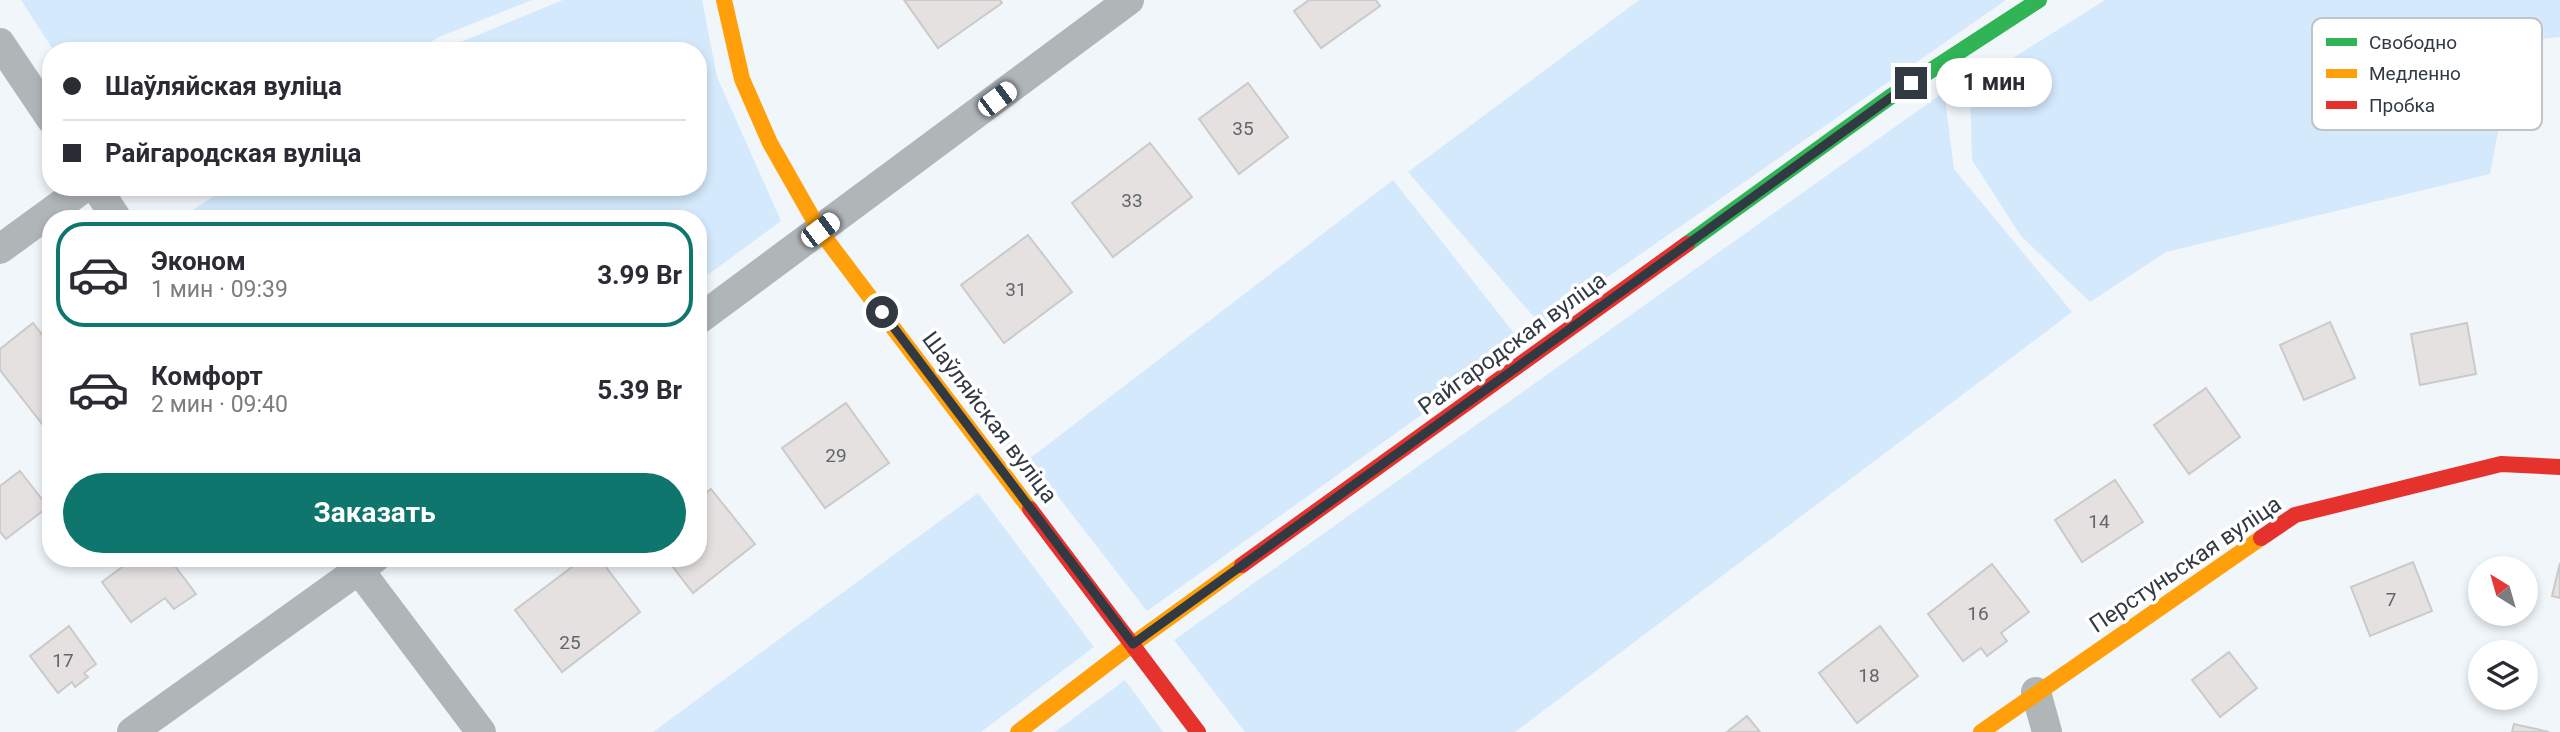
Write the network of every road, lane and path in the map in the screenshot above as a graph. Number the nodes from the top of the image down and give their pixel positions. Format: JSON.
{"nodes":[{"id":1,"x":724,"y":0,"type":"edge"},
{"id":2,"x":1129,"y":0,"type":"edge"},
{"id":3,"x":2039,"y":0,"type":"edge"},
{"id":4,"x":0,"y":43,"type":"edge"},
{"id":5,"x":42,"y":106,"type":"edge"},
{"id":6,"x":73,"y":196,"type":"edge"},
{"id":7,"x":53,"y":210,"type":"edge"},
{"id":8,"x":42,"y":218,"type":"edge"},
{"id":9,"x":820,"y":230,"type":"junction"},
{"id":10,"x":0,"y":249,"type":"edge"},
{"id":11,"x":707,"y":313,"type":"edge"},
{"id":12,"x":2560,"y":467,"type":"edge"},
{"id":13,"x":354,"y":567,"type":"edge"},
{"id":14,"x":365,"y":567,"type":"edge"},
{"id":15,"x":1133,"y":644,"type":"junction"},
{"id":16,"x":2036,"y":692,"type":"junction"},
{"id":17,"x":132,"y":732,"type":"edge"},
{"id":18,"x":481,"y":732,"type":"edge"},
{"id":19,"x":1018,"y":732,"type":"edge"},
{"id":20,"x":1198,"y":732,"type":"edge"},
{"id":21,"x":1981,"y":732,"type":"edge"},
{"id":22,"x":2047,"y":732,"type":"edge"}],
"edges":[{"from":1,"to":9,"type":"street","name":"Шаўляйская вуліца"},
{"from":2,"to":9,"type":"street"},
{"from":3,"to":15,"type":"street","name":"Райгародская вуліца"},
{"from":4,"to":5,"type":"street"},
{"from":6,"to":7,"type":"street"},
{"from":8,"to":10,"type":"street"},
{"from":9,"to":11,"type":"street"},
{"from":9,"to":15,"type":"street","name":"Шаўляйская вуліца"},
{"from":12,"to":16,"type":"street","name":"Перстуньская вуліца"},
{"from":13,"to":17,"type":"street"},
{"from":14,"to":18,"type":"street"},
{"from":15,"to":19,"type":"street","name":"Райгародская вуліца"},
{"from":15,"to":20,"type":"street","name":"Шаўляйская вуліца"},
{"from":16,"to":21,"type":"street","name":"Перстуньская вуліца"},
{"from":16,"to":22,"type":"street"}]}
